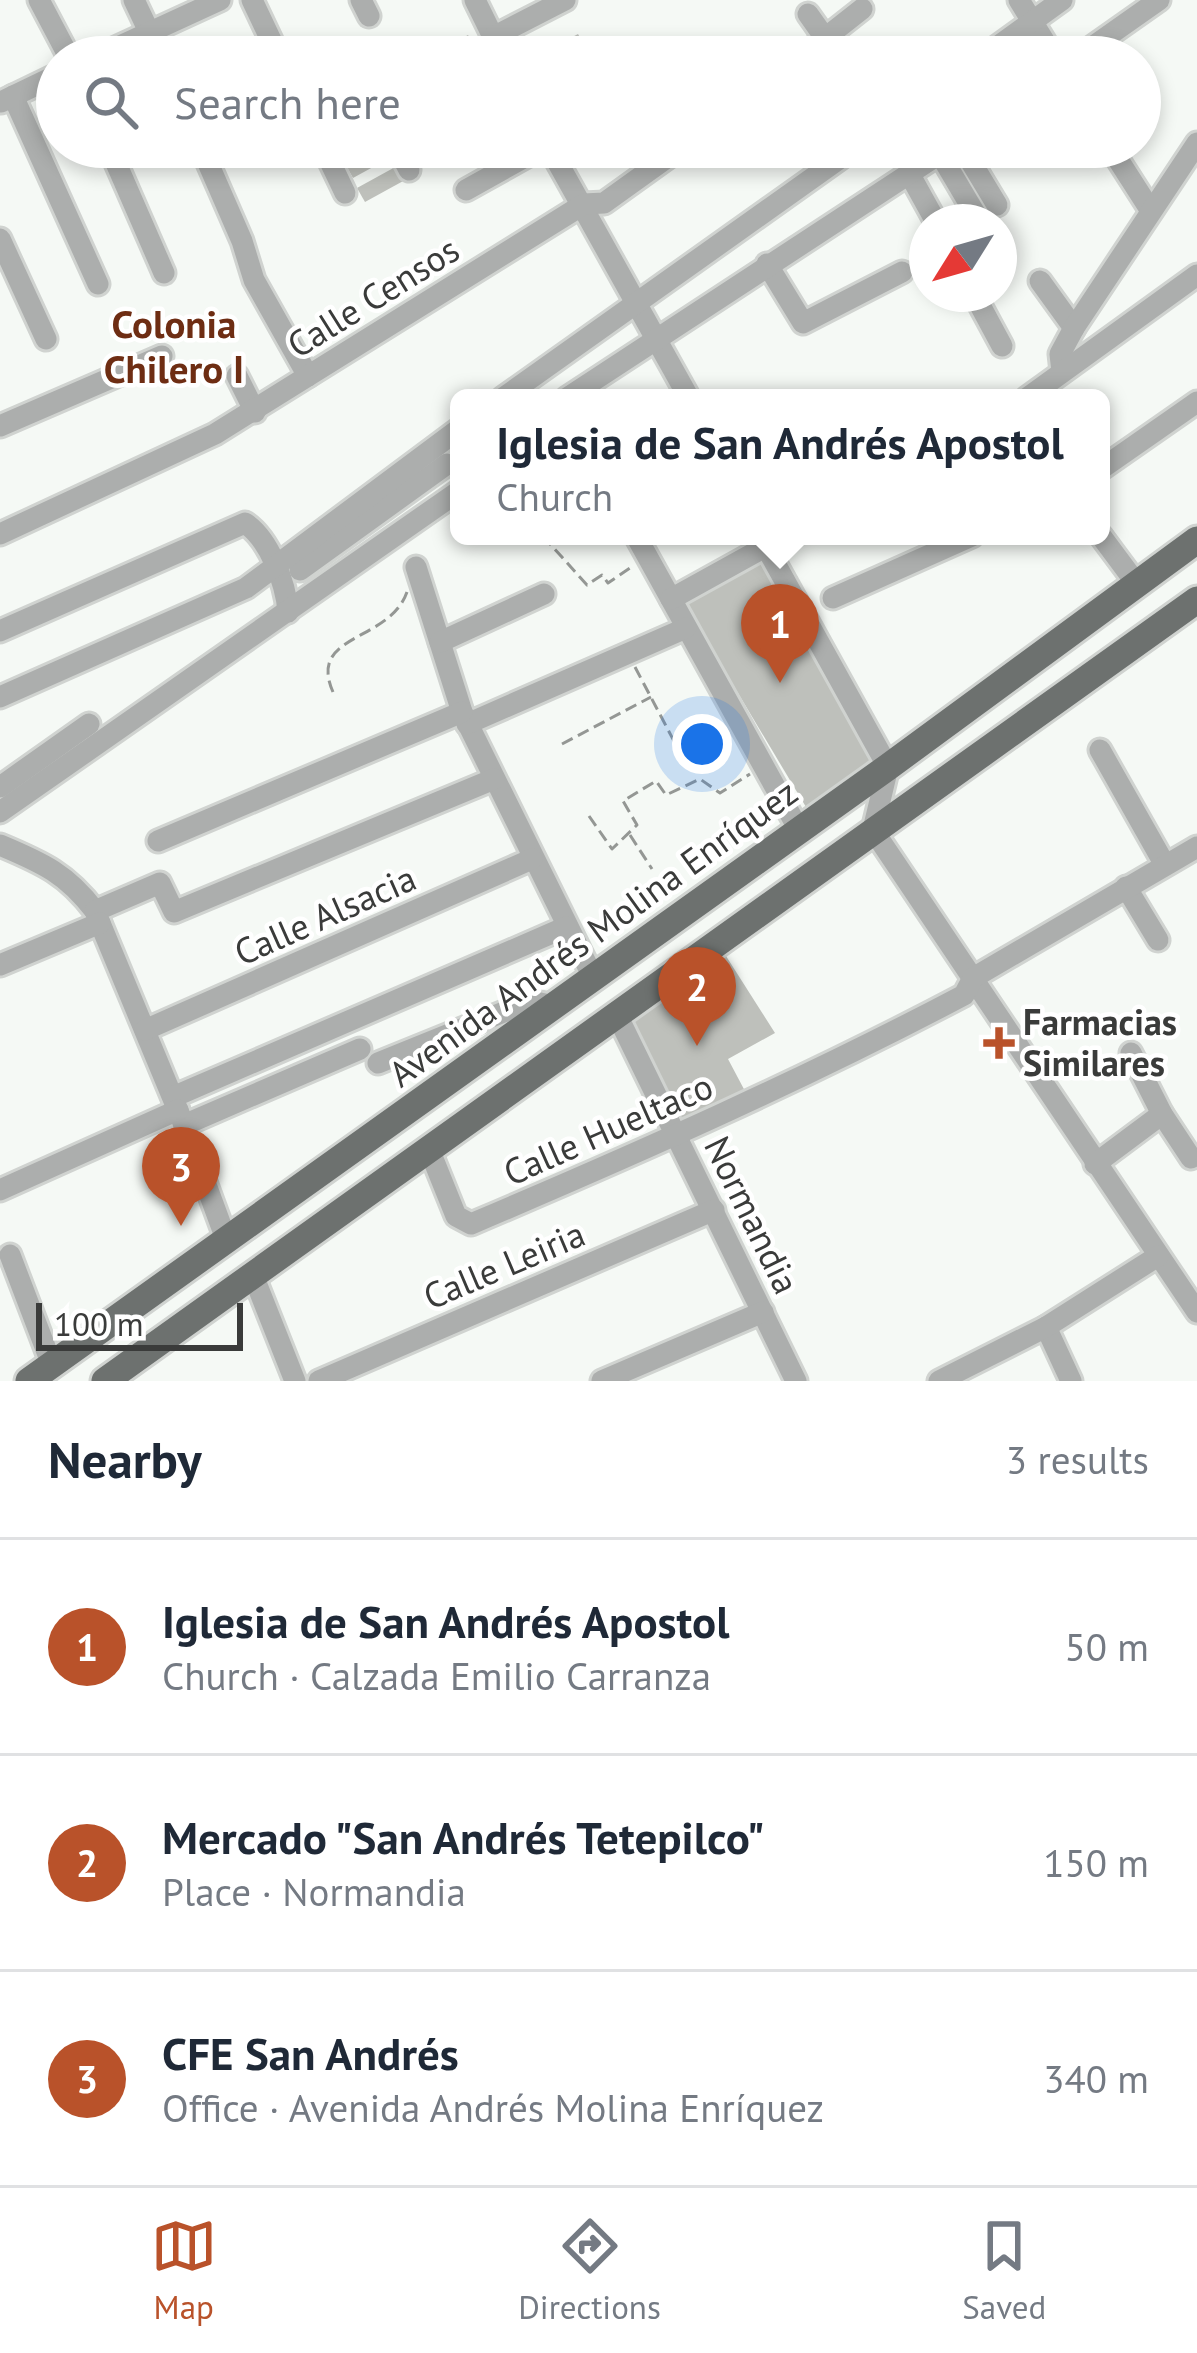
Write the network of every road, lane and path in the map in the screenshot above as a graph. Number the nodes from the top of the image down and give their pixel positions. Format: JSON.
{"nodes":[{"id":1,"x":39,"y":0,"type":"edge"},
{"id":2,"x":134,"y":0,"type":"edge"},
{"id":3,"x":220,"y":0,"type":"edge"},
{"id":4,"x":252,"y":0,"type":"edge"},
{"id":5,"x":475,"y":0,"type":"edge"},
{"id":6,"x":566,"y":0,"type":"edge"},
{"id":7,"x":1019,"y":0,"type":"edge"},
{"id":8,"x":1062,"y":0,"type":"edge"},
{"id":9,"x":1159,"y":0,"type":"edge"},
{"id":10,"x":862,"y":9,"type":"dead end"},
{"id":11,"x":808,"y":14,"type":"dead end"},
{"id":12,"x":1032,"y":22,"type":"junction"},
{"id":13,"x":150,"y":33,"type":"junction"},
{"id":14,"x":58,"y":36,"type":"edge"},
{"id":15,"x":143,"y":36,"type":"edge"},
{"id":16,"x":151,"y":36,"type":"edge"},
{"id":17,"x":269,"y":36,"type":"edge"},
{"id":18,"x":493,"y":36,"type":"edge"},
{"id":19,"x":514,"y":36,"type":"edge"},
{"id":20,"x":824,"y":36,"type":"edge"},
{"id":21,"x":828,"y":36,"type":"edge"},
{"id":22,"x":1012,"y":36,"type":"edge"},
{"id":23,"x":1041,"y":36,"type":"edge"},
{"id":24,"x":1108,"y":36,"type":"edge"},
{"id":25,"x":36,"y":85,"type":"edge"},
{"id":26,"x":7,"y":99,"type":"edge"},
{"id":27,"x":1197,"y":143,"type":"edge"},
{"id":28,"x":36,"y":158,"type":"edge"},
{"id":29,"x":41,"y":168,"type":"edge"},
{"id":30,"x":118,"y":168,"type":"edge"},
{"id":31,"x":210,"y":168,"type":"edge"},
{"id":32,"x":332,"y":168,"type":"edge"},
{"id":33,"x":507,"y":168,"type":"edge"},
{"id":34,"x":560,"y":168,"type":"edge"},
{"id":35,"x":653,"y":168,"type":"edge"},
{"id":36,"x":826,"y":168,"type":"edge"},
{"id":37,"x":920,"y":168,"type":"edge"},
{"id":38,"x":957,"y":168,"type":"edge"},
{"id":39,"x":970,"y":168,"type":"edge"},
{"id":40,"x":1123,"y":168,"type":"edge"},
{"id":41,"x":910,"y":175,"type":"junction"},
{"id":42,"x":466,"y":190,"type":"dead end"},
{"id":43,"x":345,"y":194,"type":"dead end"},
{"id":44,"x":584,"y":204,"type":"junction"},
{"id":45,"x":926,"y":204,"type":"edge"},
{"id":46,"x":1151,"y":211,"type":"junction"},
{"id":47,"x":0,"y":239,"type":"edge"},
{"id":48,"x":767,"y":264,"type":"junction"},
{"id":49,"x":902,"y":272,"type":"dead end"},
{"id":50,"x":164,"y":273,"type":"dead end"},
{"id":51,"x":1197,"y":274,"type":"edge"},
{"id":52,"x":1040,"y":280,"type":"dead end"},
{"id":53,"x":98,"y":284,"type":"dead end"},
{"id":54,"x":637,"y":302,"type":"junction"},
{"id":55,"x":984,"y":312,"type":"edge"},
{"id":56,"x":1074,"y":328,"type":"junction"},
{"id":57,"x":657,"y":337,"type":"junction"},
{"id":58,"x":46,"y":339,"type":"dead end"},
{"id":59,"x":1002,"y":346,"type":"dead end"},
{"id":60,"x":162,"y":356,"type":"dead end"},
{"id":61,"x":1062,"y":372,"type":"junction"},
{"id":62,"x":237,"y":376,"type":"dead end"},
{"id":63,"x":308,"y":376,"type":"junction"},
{"id":64,"x":516,"y":389,"type":"edge"},
{"id":65,"x":579,"y":389,"type":"edge"},
{"id":66,"x":684,"y":389,"type":"edge"},
{"id":67,"x":1039,"y":389,"type":"edge"},
{"id":68,"x":1197,"y":402,"type":"edge"},
{"id":69,"x":255,"y":412,"type":"junction"},
{"id":70,"x":0,"y":426,"type":"edge"},
{"id":71,"x":447,"y":462,"type":"edge"},
{"id":72,"x":1110,"y":463,"type":"edge"},
{"id":73,"x":450,"y":497,"type":"edge"},
{"id":74,"x":364,"y":511,"type":"junction"},
{"id":75,"x":0,"y":534,"type":"edge"},
{"id":76,"x":386,"y":540,"type":"junction"},
{"id":77,"x":1197,"y":540,"type":"edge"},
{"id":78,"x":551,"y":545,"type":"edge"},
{"id":79,"x":640,"y":545,"type":"edge"},
{"id":80,"x":757,"y":545,"type":"edge"},
{"id":81,"x":764,"y":545,"type":"edge"},
{"id":82,"x":952,"y":545,"type":"edge"},
{"id":83,"x":1108,"y":545,"type":"edge"},
{"id":84,"x":646,"y":557,"type":"junction"},
{"id":85,"x":276,"y":568,"type":"junction"},
{"id":86,"x":300,"y":570,"type":"dead end"},
{"id":87,"x":413,"y":574,"type":"joint"},
{"id":88,"x":1136,"y":583,"type":"junction"},
{"id":89,"x":544,"y":594,"type":"dead end"},
{"id":90,"x":833,"y":598,"type":"dead end"},
{"id":91,"x":671,"y":599,"type":"junction"},
{"id":92,"x":1195,"y":608,"type":"edge"},
{"id":93,"x":288,"y":611,"type":"junction"},
{"id":94,"x":686,"y":628,"type":"junction"},
{"id":95,"x":0,"y":631,"type":"edge"},
{"id":96,"x":440,"y":642,"type":"junction"},
{"id":97,"x":628,"y":655,"type":"junction"},
{"id":98,"x":333,"y":692,"type":"dead end"},
{"id":99,"x":0,"y":697,"type":"edge"},
{"id":100,"x":651,"y":698,"type":"junction"},
{"id":101,"x":465,"y":718,"type":"junction"},
{"id":102,"x":89,"y":724,"type":"dead end"},
{"id":103,"x":675,"y":743,"type":"dead end"},
{"id":104,"x":562,"y":744,"type":"dead end"},
{"id":105,"x":1100,"y":750,"type":"dead end"},
{"id":106,"x":761,"y":767,"type":"junction"},
{"id":107,"x":888,"y":767,"type":"junction"},
{"id":108,"x":494,"y":779,"type":"junction"},
{"id":109,"x":0,"y":787,"type":"edge"},
{"id":110,"x":0,"y":812,"type":"edge"},
{"id":111,"x":589,"y":815,"type":"dead end"},
{"id":112,"x":799,"y":830,"type":"junction"},
{"id":113,"x":873,"y":830,"type":"junction"},
{"id":114,"x":629,"y":834,"type":"junction"},
{"id":115,"x":158,"y":841,"type":"dead end"},
{"id":116,"x":0,"y":845,"type":"edge"},
{"id":117,"x":1197,"y":847,"type":"edge"},
{"id":118,"x":532,"y":860,"type":"junction"},
{"id":119,"x":1165,"y":865,"type":"junction"},
{"id":120,"x":652,"y":869,"type":"dead end"},
{"id":121,"x":1126,"y":887,"type":"junction"},
{"id":122,"x":98,"y":917,"type":"junction"},
{"id":123,"x":566,"y":926,"type":"junction"},
{"id":124,"x":1158,"y":940,"type":"dead end"},
{"id":125,"x":0,"y":964,"type":"edge"},
{"id":126,"x":593,"y":977,"type":"junction"},
{"id":127,"x":973,"y":978,"type":"junction"},
{"id":128,"x":554,"y":1006,"type":"junction"},
{"id":129,"x":616,"y":1013,"type":"junction"},
{"id":130,"x":145,"y":1030,"type":"junction"},
{"id":131,"x":1131,"y":1053,"type":"dead end"},
{"id":132,"x":178,"y":1110,"type":"junction"},
{"id":133,"x":1162,"y":1114,"type":"junction"},
{"id":134,"x":677,"y":1137,"type":"junction"},
{"id":135,"x":429,"y":1149,"type":"junction"},
{"id":136,"x":1191,"y":1158,"type":"dead end"},
{"id":137,"x":1095,"y":1164,"type":"junction"},
{"id":138,"x":0,"y":1190,"type":"edge"},
{"id":139,"x":714,"y":1210,"type":"junction"},
{"id":140,"x":226,"y":1239,"type":"junction"},
{"id":141,"x":10,"y":1255,"type":"dead end"},
{"id":142,"x":1158,"y":1256,"type":"junction"},
{"id":143,"x":253,"y":1275,"type":"junction"},
{"id":144,"x":763,"y":1312,"type":"junction"},
{"id":145,"x":1197,"y":1312,"type":"edge"},
{"id":146,"x":1046,"y":1327,"type":"junction"},
{"id":147,"x":41,"y":1373,"type":"edge"},
{"id":148,"x":105,"y":1381,"type":"edge"},
{"id":149,"x":295,"y":1381,"type":"edge"},
{"id":150,"x":320,"y":1381,"type":"edge"},
{"id":151,"x":602,"y":1381,"type":"edge"},
{"id":152,"x":796,"y":1381,"type":"edge"},
{"id":153,"x":938,"y":1381,"type":"edge"},
{"id":154,"x":1071,"y":1381,"type":"edge"}],
"edges":[{"from":1,"to":14,"type":"street"},
{"from":2,"to":13,"type":"street"},
{"from":3,"to":13,"type":"street"},
{"from":4,"to":17,"type":"street"},
{"from":5,"to":18,"type":"street"},
{"from":6,"to":19,"type":"street"},
{"from":7,"to":12,"type":"street"},
{"from":8,"to":12,"type":"street"},
{"from":9,"to":24,"type":"street"},
{"from":10,"to":21,"type":"street"},
{"from":11,"to":20,"type":"street"},
{"from":12,"to":22,"type":"street"},
{"from":12,"to":23,"type":"street"},
{"from":13,"to":15,"type":"street"},
{"from":13,"to":16,"type":"street"},
{"from":25,"to":26,"type":"street"},
{"from":26,"to":28,"type":"street"},
{"from":27,"to":46,"type":"street"},
{"from":29,"to":53,"type":"street"},
{"from":30,"to":50,"type":"street"},
{"from":31,"to":63,"type":"street"},
{"from":32,"to":43,"type":"street"},
{"from":33,"to":42,"type":"street"},
{"from":34,"to":44,"type":"street"},
{"from":35,"to":44,"type":"street","name":"Calle Censos"},
{"from":36,"to":54,"type":"street"},
{"from":37,"to":41,"type":"street"},
{"from":38,"to":39,"type":"street"},
{"from":40,"to":46,"type":"street"},
{"from":41,"to":45,"type":"street"},
{"from":41,"to":48,"type":"street"},
{"from":44,"to":54,"type":"street"},
{"from":44,"to":63,"type":"street","name":"Calle Censos"},
{"from":46,"to":56,"type":"street"},
{"from":47,"to":58,"type":"street"},
{"from":48,"to":49,"type":"street"},
{"from":48,"to":57,"type":"street"},
{"from":51,"to":61,"type":"street"},
{"from":52,"to":56,"type":"street"},
{"from":54,"to":57,"type":"street"},
{"from":54,"to":64,"type":"street"},
{"from":55,"to":59,"type":"street"},
{"from":56,"to":61,"type":"street"},
{"from":57,"to":65,"type":"street"},
{"from":57,"to":66,"type":"street"},
{"from":60,"to":70,"type":"street"},
{"from":61,"to":67,"type":"street"},
{"from":62,"to":69,"type":"street"},
{"from":63,"to":69,"type":"street","name":"Calle Censos"},
{"from":68,"to":72,"type":"street"},
{"from":69,"to":75,"type":"street","name":"Calle Censos"},
{"from":71,"to":74,"type":"street"},
{"from":73,"to":76,"type":"street"},
{"from":74,"to":76,"type":"street"},
{"from":74,"to":85,"type":"street"},
{"from":74,"to":86,"type":"street"},
{"from":76,"to":93,"type":"street"},
{"from":77,"to":88,"type":"main road","name":"Avenida Andrés Molina Enríquez"},
{"from":78,"to":84,"type":"path"},
{"from":79,"to":84,"type":"street"},
{"from":80,"to":91,"type":"street"},
{"from":81,"to":107,"type":"street"},
{"from":82,"to":90,"type":"street"},
{"from":83,"to":88,"type":"street"},
{"from":84,"to":91,"type":"street"},
{"from":85,"to":93,"type":"street"},
{"from":85,"to":95,"type":"street"},
{"from":85,"to":99,"type":"street"},
{"from":87,"to":96,"type":"street"},
{"from":87,"to":98,"type":"path"},
{"from":88,"to":107,"type":"main road","name":"Avenida Andrés Molina Enríquez"},
{"from":89,"to":96,"type":"street"},
{"from":91,"to":94,"type":"street"},
{"from":92,"to":113,"type":"main road"},
{"from":93,"to":110,"type":"street"},
{"from":94,"to":97,"type":"street"},
{"from":94,"to":106,"type":"street"},
{"from":96,"to":101,"type":"street"},
{"from":97,"to":100,"type":"path"},
{"from":97,"to":101,"type":"street"},
{"from":100,"to":103,"type":"path"},
{"from":100,"to":104,"type":"path"},
{"from":101,"to":108,"type":"street"},
{"from":101,"to":115,"type":"street"},
{"from":102,"to":109,"type":"street"},
{"from":105,"to":119,"type":"street"},
{"from":106,"to":112,"type":"street"},
{"from":106,"to":114,"type":"path"},
{"from":107,"to":112,"type":"main road","name":"Avenida Andrés Molina Enríquez"},
{"from":107,"to":113,"type":"street"},
{"from":108,"to":118,"type":"street"},
{"from":108,"to":122,"type":"street"},
{"from":111,"to":114,"type":"path"},
{"from":112,"to":126,"type":"main road","name":"Avenida Andrés Molina Enríquez"},
{"from":113,"to":127,"type":"street"},
{"from":113,"to":129,"type":"main road"},
{"from":114,"to":120,"type":"path"},
{"from":116,"to":122,"type":"street"},
{"from":117,"to":119,"type":"street","name":"Calle Hueltaco"},
{"from":118,"to":123,"type":"street"},
{"from":118,"to":130,"type":"street","name":"Calle Alsacia"},
{"from":119,"to":121,"type":"street","name":"Calle Hueltaco"},
{"from":121,"to":124,"type":"street"},
{"from":121,"to":127,"type":"street","name":"Calle Hueltaco"},
{"from":122,"to":125,"type":"street"},
{"from":122,"to":130,"type":"street"},
{"from":123,"to":126,"type":"street"},
{"from":123,"to":132,"type":"street"},
{"from":126,"to":128,"type":"main road","name":"Avenida Andrés Molina Enríquez"},
{"from":127,"to":134,"type":"street","name":"Calle Hueltaco"},
{"from":127,"to":137,"type":"street"},
{"from":128,"to":132,"type":"street"},
{"from":128,"to":140,"type":"main road","name":"Avenida Andrés Molina Enríquez"},
{"from":129,"to":134,"type":"street","name":"Normandia"},
{"from":129,"to":135,"type":"main road"},
{"from":130,"to":132,"type":"street"},
{"from":131,"to":133,"type":"street"},
{"from":132,"to":138,"type":"street"},
{"from":132,"to":140,"type":"street"},
{"from":133,"to":136,"type":"street"},
{"from":133,"to":137,"type":"street"},
{"from":134,"to":135,"type":"street","name":"Calle Hueltaco"},
{"from":134,"to":139,"type":"street","name":"Normandia"},
{"from":135,"to":143,"type":"main road"},
{"from":137,"to":142,"type":"street"},
{"from":139,"to":144,"type":"street","name":"Normandia"},
{"from":139,"to":150,"type":"street","name":"Calle Leiria"},
{"from":140,"to":147,"type":"main road","name":"Avenida Andrés Molina Enríquez"},
{"from":141,"to":147,"type":"street"},
{"from":142,"to":145,"type":"street"},
{"from":142,"to":146,"type":"street"},
{"from":143,"to":148,"type":"main road"},
{"from":143,"to":149,"type":"street"},
{"from":144,"to":151,"type":"street"},
{"from":144,"to":152,"type":"street","name":"Normandia"},
{"from":146,"to":153,"type":"street"},
{"from":146,"to":154,"type":"street"}]}
